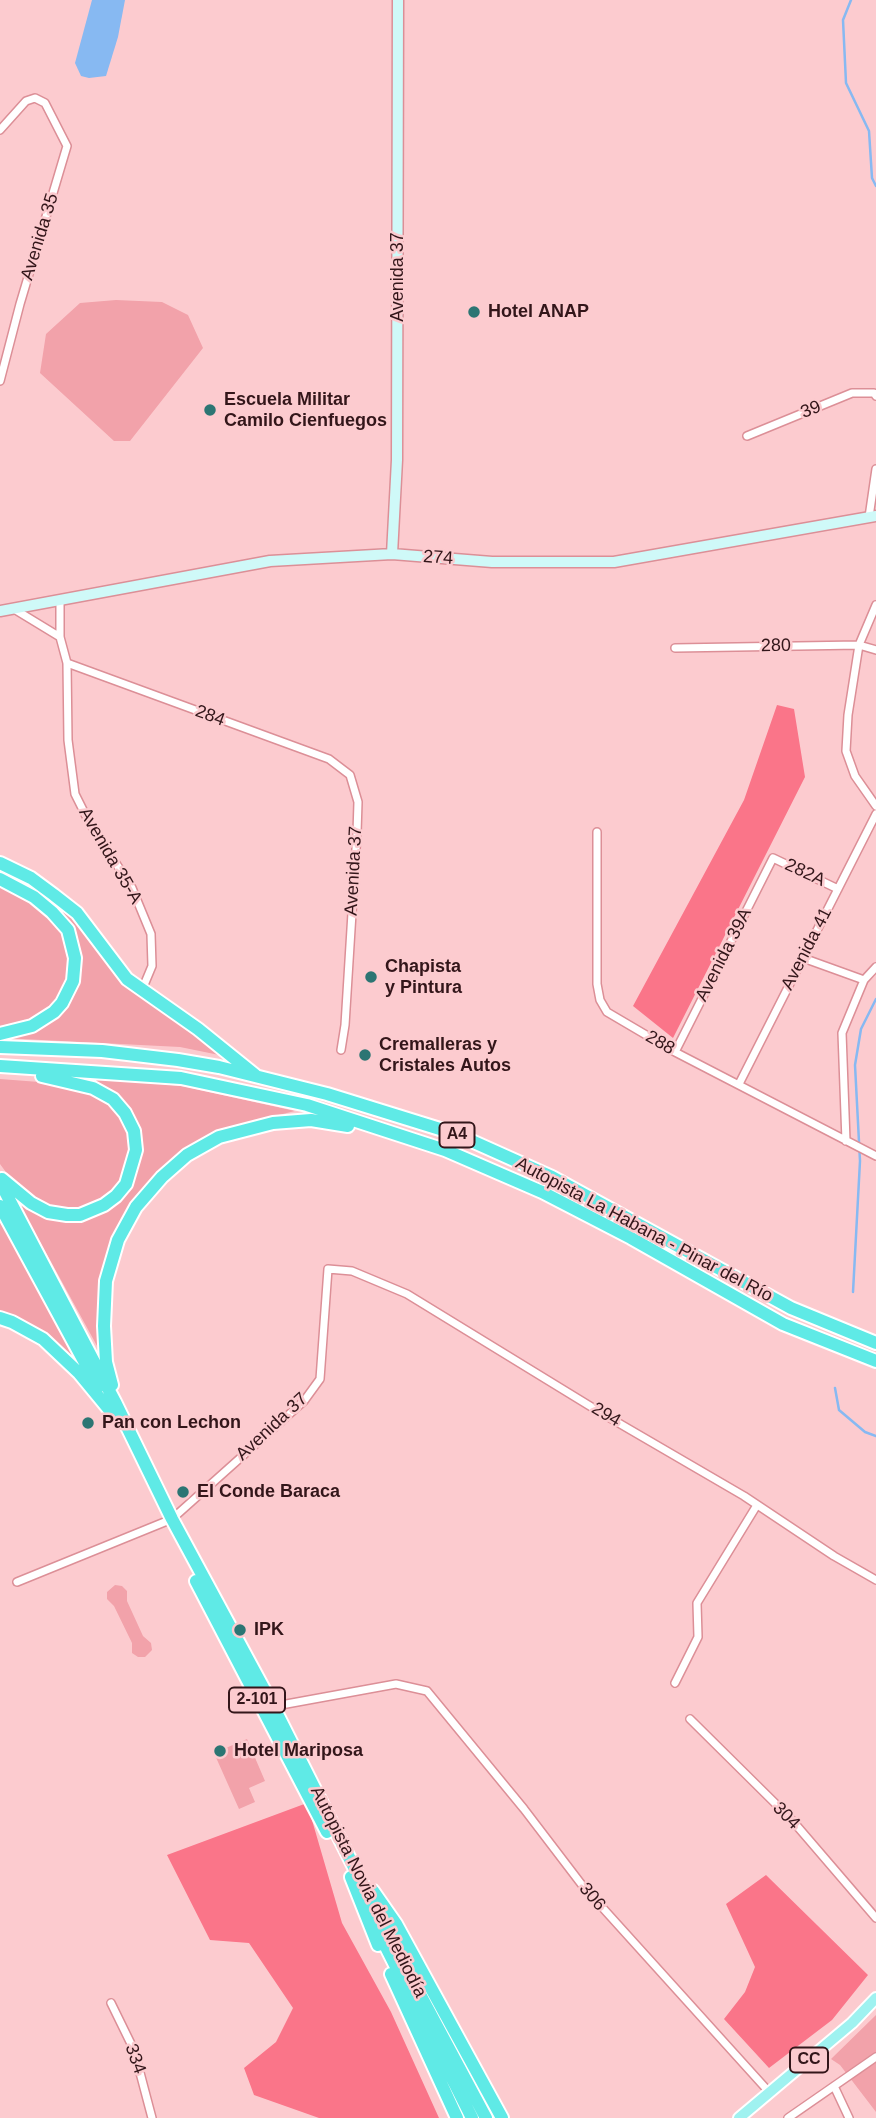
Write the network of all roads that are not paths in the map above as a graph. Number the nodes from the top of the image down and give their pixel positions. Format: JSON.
{"nodes":[{"id":1,"x":398,"y":0,"type":"edge"},
{"id":2,"x":0,"y":130,"type":"edge"},
{"id":3,"x":0,"y":381,"type":"edge"},
{"id":4,"x":876,"y":396,"type":"edge"},
{"id":5,"x":747,"y":436,"type":"dead end"},
{"id":6,"x":876,"y":470,"type":"edge"},
{"id":7,"x":872,"y":516,"type":"edge"},
{"id":8,"x":392,"y":554,"type":"junction"},
{"id":9,"x":60,"y":600,"type":"junction"},
{"id":10,"x":876,"y":606,"type":"edge"},
{"id":11,"x":14,"y":609,"type":"junction"},
{"id":12,"x":0,"y":611,"type":"edge"},
{"id":13,"x":61,"y":637,"type":"junction"},
{"id":14,"x":859,"y":645,"type":"junction"},
{"id":15,"x":675,"y":648,"type":"dead end"},
{"id":16,"x":876,"y":650,"type":"edge"},
{"id":17,"x":67,"y":663,"type":"junction"},
{"id":18,"x":350,"y":775,"type":"joint"},
{"id":19,"x":876,"y":806,"type":"edge"},
{"id":20,"x":876,"y":814,"type":"edge"},
{"id":21,"x":597,"y":832,"type":"dead end"},
{"id":22,"x":773,"y":858,"type":"joint"},
{"id":23,"x":0,"y":863,"type":"edge"},
{"id":24,"x":0,"y":879,"type":"edge"},
{"id":25,"x":838,"y":889,"type":"junction"},
{"id":26,"x":803,"y":958,"type":"junction"},
{"id":27,"x":876,"y":967,"type":"edge"},
{"id":28,"x":864,"y":980,"type":"junction"},
{"id":29,"x":142,"y":990,"type":"junction"},
{"id":30,"x":0,"y":1034,"type":"edge"},
{"id":31,"x":0,"y":1047,"type":"edge"},
{"id":32,"x":341,"y":1050,"type":"dead end"},
{"id":33,"x":675,"y":1052,"type":"junction"},
{"id":34,"x":0,"y":1067,"type":"edge"},
{"id":35,"x":258,"y":1077,"type":"junction"},
{"id":36,"x":739,"y":1084,"type":"junction"},
{"id":37,"x":846,"y":1141,"type":"junction"},
{"id":38,"x":445,"y":1150,"type":"junction"},
{"id":39,"x":872,"y":1154,"type":"edge"},
{"id":40,"x":0,"y":1180,"type":"edge"},
{"id":41,"x":0,"y":1206,"type":"edge"},
{"id":42,"x":328,"y":1269,"type":"joint"},
{"id":43,"x":0,"y":1318,"type":"edge"},
{"id":44,"x":876,"y":1343,"type":"edge"},
{"id":45,"x":876,"y":1361,"type":"edge"},
{"id":46,"x":114,"y":1408,"type":"junction"},
{"id":47,"x":757,"y":1505,"type":"junction"},
{"id":48,"x":168,"y":1520,"type":"junction"},
{"id":49,"x":876,"y":1580,"type":"edge"},
{"id":50,"x":17,"y":1582,"type":"dead end"},
{"id":51,"x":675,"y":1683,"type":"dead end"},
{"id":52,"x":268,"y":1708,"type":"junction"},
{"id":53,"x":690,"y":1719,"type":"dead end"},
{"id":54,"x":354,"y":1874,"type":"junction"},
{"id":55,"x":876,"y":1918,"type":"edge"},
{"id":56,"x":378,"y":1924,"type":"junction"},
{"id":57,"x":876,"y":1998,"type":"edge"},
{"id":58,"x":111,"y":2003,"type":"dead end"},
{"id":59,"x":876,"y":2057,"type":"edge"},
{"id":60,"x":834,"y":2086,"type":"junction"},
{"id":61,"x":770,"y":2093,"type":"junction"},
{"id":62,"x":152,"y":2118,"type":"edge"},
{"id":63,"x":457,"y":2118,"type":"edge"},
{"id":64,"x":472,"y":2118,"type":"edge"},
{"id":65,"x":486,"y":2118,"type":"edge"},
{"id":66,"x":502,"y":2118,"type":"edge"},
{"id":67,"x":739,"y":2118,"type":"edge"},
{"id":68,"x":788,"y":2118,"type":"edge"},
{"id":69,"x":849,"y":2118,"type":"edge"}],
"edges":[{"from":1,"to":8,"type":"street","name":"Avenida 37"},
{"from":2,"to":3,"type":"street","name":"Avenida 35"},
{"from":4,"to":5,"type":"street","name":"39"},
{"from":6,"to":7,"type":"street"},
{"from":7,"to":8,"type":"street","name":"274"},
{"from":8,"to":9,"type":"street","name":"274"},
{"from":9,"to":11,"type":"street","name":"274"},
{"from":9,"to":13,"type":"street","name":"Avenida 35-A"},
{"from":10,"to":14,"type":"street"},
{"from":11,"to":12,"type":"street","name":"274"},
{"from":11,"to":13,"type":"street"},
{"from":13,"to":17,"type":"street","name":"Avenida 35-A"},
{"from":14,"to":15,"type":"street","name":"280"},
{"from":14,"to":16,"type":"street","name":"280"},
{"from":14,"to":19,"type":"street"},
{"from":17,"to":18,"type":"street","name":"284"},
{"from":17,"to":29,"type":"street","name":"Avenida 35-A"},
{"from":18,"to":32,"type":"street","name":"Avenida 37"},
{"from":20,"to":25,"type":"street","name":"Avenida 41"},
{"from":21,"to":33,"type":"street","name":"288"},
{"from":22,"to":25,"type":"street","name":"282A"},
{"from":22,"to":33,"type":"street","name":"Avenida 39A"},
{"from":23,"to":29,"type":"highway"},
{"from":24,"to":30,"type":"highway"},
{"from":25,"to":26,"type":"street","name":"Avenida 41"},
{"from":26,"to":28,"type":"street"},
{"from":26,"to":36,"type":"street","name":"Avenida 41"},
{"from":27,"to":28,"type":"street"},
{"from":28,"to":37,"type":"street"},
{"from":29,"to":35,"type":"highway"},
{"from":31,"to":35,"type":"highway","name":"Autopista La Habana - Pinar del Río","number":"A4"},
{"from":33,"to":36,"type":"street","name":"288"},
{"from":34,"to":38,"type":"highway","name":"Autopista La Habana - Pinar del Río","number":"A4"},
{"from":34,"to":40,"type":"highway"},
{"from":35,"to":44,"type":"highway","name":"Autopista La Habana - Pinar del Río","number":"A4"},
{"from":36,"to":37,"type":"street","name":"288"},
{"from":37,"to":39,"type":"street","name":"288"},
{"from":38,"to":45,"type":"highway","name":"Autopista La Habana - Pinar del Río","number":"A4"},
{"from":38,"to":46,"type":"highway"},
{"from":40,"to":46,"type":"highway","name":"Autopista Novia del Mediodía","number":"2-101"},
{"from":41,"to":46,"type":"highway","name":"Autopista Novia del Mediodía","number":"2-101"},
{"from":42,"to":47,"type":"street","name":"294"},
{"from":42,"to":48,"type":"street","name":"Avenida 37"},
{"from":43,"to":46,"type":"highway"},
{"from":46,"to":48,"type":"highway","name":"Autopista Novia del Mediodía","number":"2-101"},
{"from":47,"to":49,"type":"street","name":"294"},
{"from":47,"to":51,"type":"street"},
{"from":48,"to":50,"type":"street","name":"Avenida 37"},
{"from":48,"to":52,"type":"highway","name":"Autopista Novia del Mediodía","number":"2-101"},
{"from":52,"to":54,"type":"highway","name":"Autopista Novia del Mediodía","number":"2-101"},
{"from":52,"to":61,"type":"street","name":"306"},
{"from":53,"to":55,"type":"street","name":"304"},
{"from":54,"to":56,"type":"highway","name":"Autopista Novia del Mediodía","number":"2-101"},
{"from":54,"to":63,"type":"highway"},
{"from":54,"to":66,"type":"highway"},
{"from":56,"to":64,"type":"highway","name":"Autopista Novia del Mediodía","number":"2-101"},
{"from":56,"to":65,"type":"highway","name":"Autopista Novia del Mediodía","number":"2-101"},
{"from":57,"to":61,"type":"main road","number":"CC"},
{"from":58,"to":62,"type":"street","name":"334"},
{"from":59,"to":60,"type":"street"},
{"from":60,"to":68,"type":"street"},
{"from":60,"to":69,"type":"street"},
{"from":61,"to":67,"type":"main road","number":"CC"}]}
